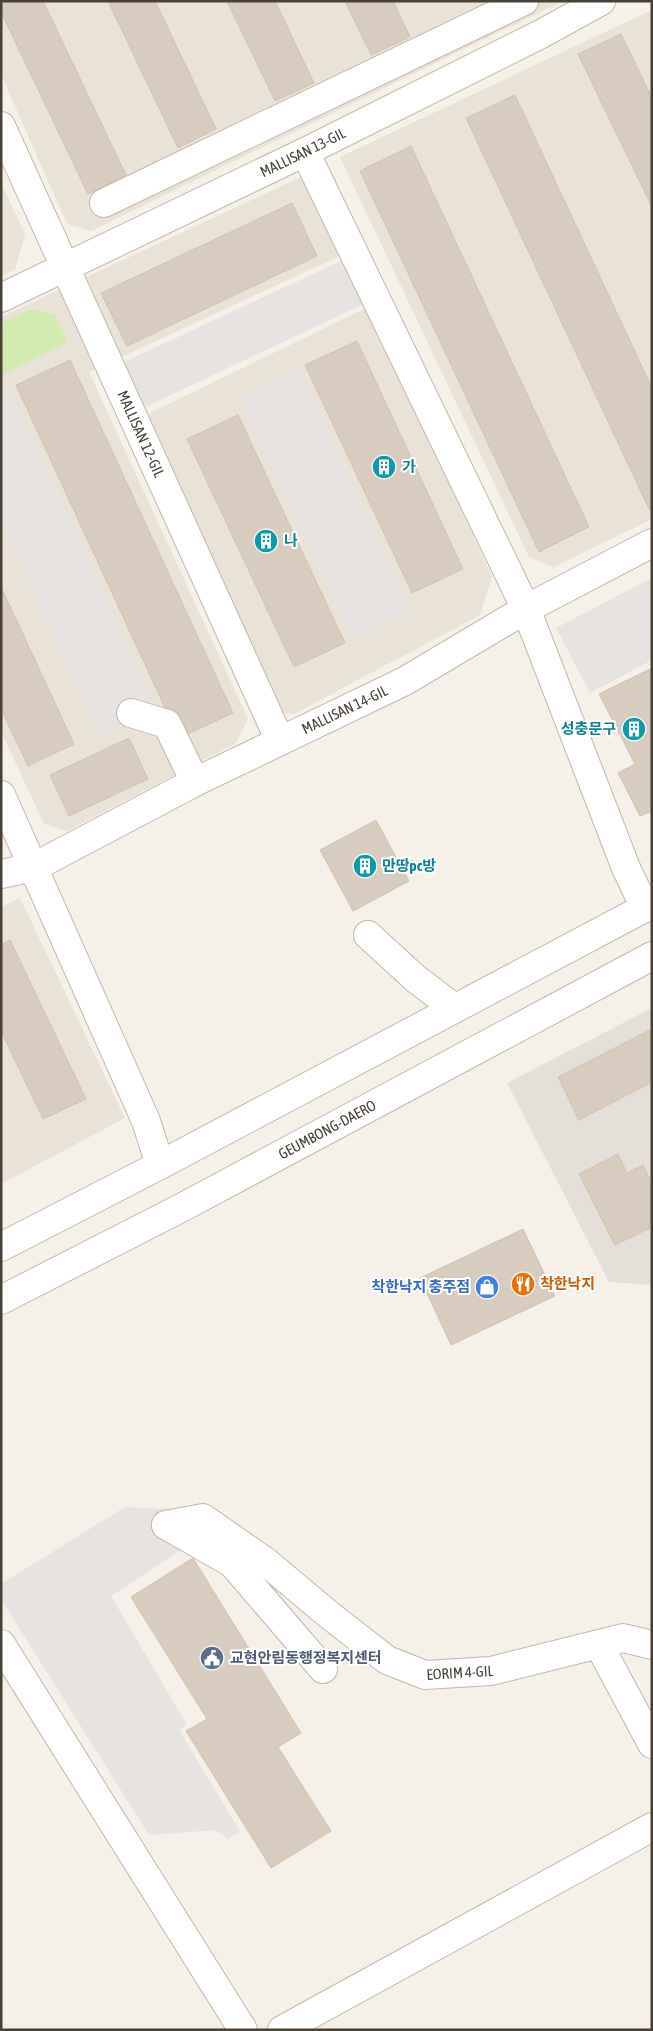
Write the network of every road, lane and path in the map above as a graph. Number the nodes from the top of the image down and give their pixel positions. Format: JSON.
{"nodes":[{"id":1,"x":524,"y":1,"type":"edge"},
{"id":2,"x":601,"y":1,"type":"edge"},
{"id":3,"x":1,"y":126,"type":"edge"},
{"id":4,"x":305,"y":152,"type":"junction"},
{"id":5,"x":104,"y":203,"type":"dead end"},
{"id":6,"x":65,"y":268,"type":"junction"},
{"id":7,"x":1,"y":298,"type":"edge"},
{"id":8,"x":652,"y":542,"type":"edge"},
{"id":9,"x":526,"y":609,"type":"junction"},
{"id":10,"x":131,"y":714,"type":"dead end"},
{"id":11,"x":280,"y":741,"type":"junction"},
{"id":12,"x":195,"y":782,"type":"junction"},
{"id":13,"x":1,"y":795,"type":"edge"},
{"id":14,"x":34,"y":867,"type":"junction"},
{"id":15,"x":1,"y":874,"type":"edge"},
{"id":16,"x":648,"y":906,"type":"edge"},
{"id":17,"x":368,"y":935,"type":"dead end"},
{"id":18,"x":652,"y":956,"type":"edge"},
{"id":19,"x":454,"y":1008,"type":"junction"},
{"id":20,"x":160,"y":1165,"type":"junction"},
{"id":21,"x":1,"y":1247,"type":"edge"},
{"id":22,"x":1,"y":1300,"type":"edge"},
{"id":23,"x":1,"y":1644,"type":"edge"},
{"id":24,"x":599,"y":1645,"type":"junction"},
{"id":25,"x":652,"y":1645,"type":"edge"},
{"id":26,"x":323,"y":1669,"type":"dead end"},
{"id":27,"x":652,"y":1744,"type":"edge"},
{"id":28,"x":652,"y":1827,"type":"edge"},
{"id":29,"x":243,"y":2030,"type":"edge"},
{"id":30,"x":282,"y":2030,"type":"edge"}],
"edges":[{"from":1,"to":5,"type":"street"},
{"from":2,"to":4,"type":"street","name":"MALLISAN 13-GIL"},
{"from":3,"to":6,"type":"street","name":"MALLISAN 12-GIL"},
{"from":4,"to":6,"type":"street","name":"MALLISAN 13-GIL"},
{"from":4,"to":9,"type":"street"},
{"from":6,"to":7,"type":"street","name":"MALLISAN 13-GIL"},
{"from":6,"to":11,"type":"street","name":"MALLISAN 12-GIL"},
{"from":8,"to":9,"type":"street","name":"MALLISAN 14-GIL"},
{"from":9,"to":11,"type":"street","name":"MALLISAN 14-GIL"},
{"from":9,"to":16,"type":"street"},
{"from":10,"to":12,"type":"street"},
{"from":11,"to":12,"type":"street","name":"MALLISAN 14-GIL"},
{"from":12,"to":14,"type":"street","name":"MALLISAN 14-GIL"},
{"from":13,"to":14,"type":"street"},
{"from":14,"to":15,"type":"street","name":"MALLISAN 14-GIL"},
{"from":14,"to":20,"type":"street"},
{"from":16,"to":19,"type":"street"},
{"from":17,"to":19,"type":"street"},
{"from":18,"to":22,"type":"street","name":"GEUMBONG-DAERO"},
{"from":19,"to":20,"type":"street"},
{"from":20,"to":21,"type":"street"},
{"from":23,"to":29,"type":"street"},
{"from":24,"to":25,"type":"street","name":"EORIM 4-GIL"},
{"from":24,"to":26,"type":"street","name":"EORIM 4-GIL"},
{"from":24,"to":27,"type":"street"},
{"from":28,"to":30,"type":"street"}]}
